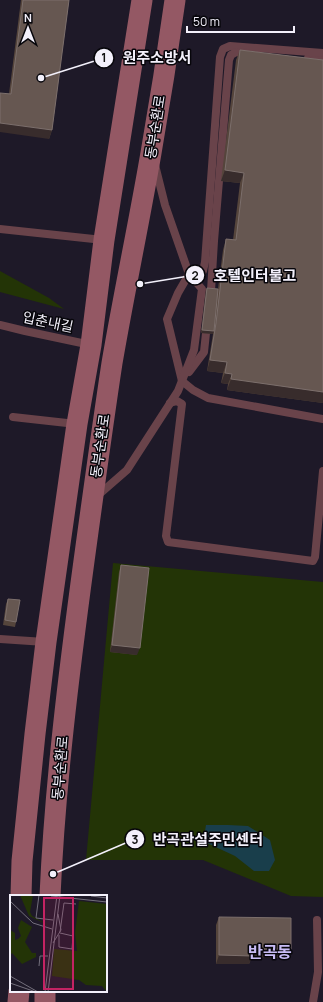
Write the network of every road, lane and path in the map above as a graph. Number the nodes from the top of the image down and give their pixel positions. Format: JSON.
{"nodes":[{"id":1,"x":142,"y":0,"type":"edge"},
{"id":2,"x":175,"y":0,"type":"edge"},
{"id":3,"x":323,"y":53,"type":"edge"},
{"id":4,"x":323,"y":60,"type":"edge"},
{"id":5,"x":151,"y":154,"type":"junction"},
{"id":6,"x":0,"y":229,"type":"edge"},
{"id":7,"x":104,"y":240,"type":"junction"},
{"id":8,"x":189,"y":274,"type":"junction"},
{"id":9,"x":211,"y":291,"type":"edge"},
{"id":10,"x":0,"y":324,"type":"edge"},
{"id":11,"x":206,"y":333,"type":"edge"},
{"id":12,"x":91,"y":345,"type":"junction"},
{"id":13,"x":182,"y":381,"type":"junction"},
{"id":14,"x":170,"y":403,"type":"junction"},
{"id":15,"x":13,"y":418,"type":"dead end"},
{"id":16,"x":323,"y":418,"type":"edge"},
{"id":17,"x":77,"y":424,"type":"junction"},
{"id":18,"x":323,"y":471,"type":"edge"},
{"id":19,"x":93,"y":500,"type":"junction"},
{"id":20,"x":0,"y":639,"type":"edge"},
{"id":21,"x":46,"y":642,"type":"junction"},
{"id":22,"x":73,"y":645,"type":"junction"},
{"id":23,"x":21,"y":895,"type":"edge"},
{"id":24,"x":50,"y":895,"type":"edge"},
{"id":25,"x":317,"y":920,"type":"dead end"},
{"id":26,"x":19,"y":992,"type":"edge"},
{"id":27,"x":18,"y":1002,"type":"edge"},
{"id":28,"x":313,"y":1002,"type":"edge"}],
"edges":[{"from":1,"to":7,"type":"street","name":"동부순환로"},
{"from":2,"to":5,"type":"street","name":"동부순환로"},
{"from":3,"to":8,"type":"lane"},
{"from":4,"to":9,"type":"lane"},
{"from":5,"to":8,"type":"lane"},
{"from":5,"to":19,"type":"street","name":"동부순환로"},
{"from":6,"to":7,"type":"lane"},
{"from":7,"to":12,"type":"street","name":"동부순환로"},
{"from":8,"to":13,"type":"lane"},
{"from":8,"to":13,"type":"lane"},
{"from":10,"to":12,"type":"lane","name":"입춘내길"},
{"from":11,"to":13,"type":"lane"},
{"from":12,"to":17,"type":"street","name":"동부순환로"},
{"from":13,"to":14,"type":"lane"},
{"from":13,"to":16,"type":"lane"},
{"from":14,"to":18,"type":"lane"},
{"from":14,"to":19,"type":"lane"},
{"from":15,"to":17,"type":"lane"},
{"from":17,"to":21,"type":"street","name":"동부순환로"},
{"from":19,"to":22,"type":"street","name":"동부순환로"},
{"from":20,"to":21,"type":"lane"},
{"from":21,"to":22,"type":"street"},
{"from":21,"to":23,"type":"street","name":"동부순환로"},
{"from":22,"to":24,"type":"street","name":"동부순환로"},
{"from":25,"to":28,"type":"lane"},
{"from":26,"to":27,"type":"street"}]}
